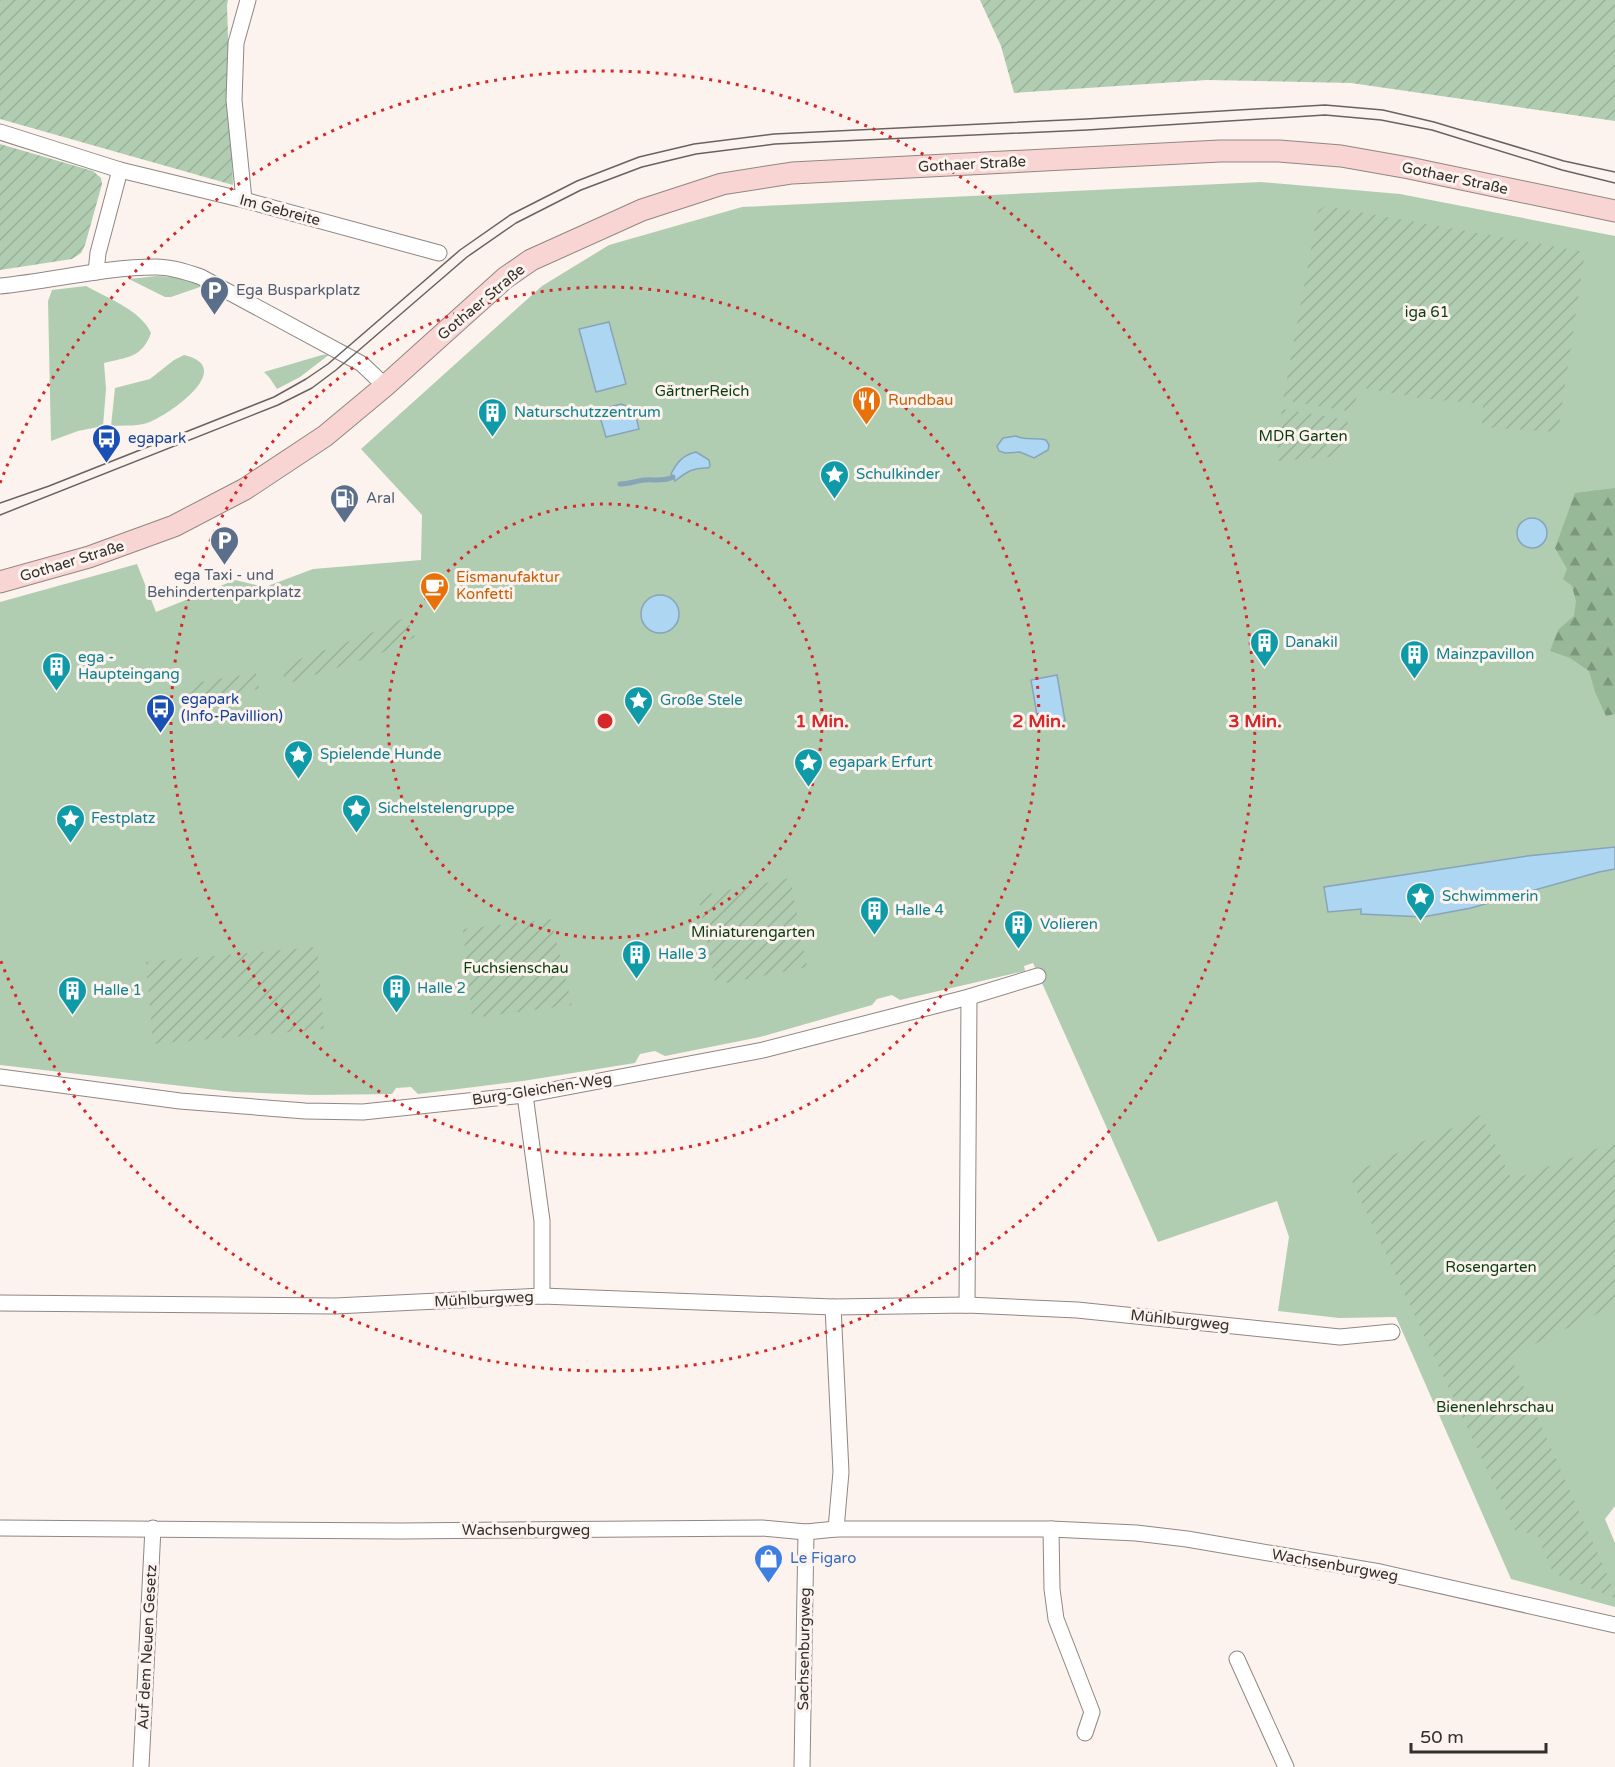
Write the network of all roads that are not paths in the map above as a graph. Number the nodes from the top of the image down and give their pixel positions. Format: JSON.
{"nodes":[{"id":1,"x":248,"y":0,"type":"edge"},
{"id":2,"x":0,"y":132,"type":"edge"},
{"id":3,"x":120,"y":170,"type":"junction"},
{"id":4,"x":244,"y":200,"type":"junction"},
{"id":5,"x":1615,"y":211,"type":"edge"},
{"id":6,"x":439,"y":253,"type":"dead end"},
{"id":7,"x":96,"y":272,"type":"junction"},
{"id":8,"x":0,"y":286,"type":"edge"},
{"id":9,"x":385,"y":386,"type":"junction"},
{"id":10,"x":0,"y":582,"type":"edge"},
{"id":11,"x":1038,"y":976,"type":"dead end"},
{"id":12,"x":969,"y":997,"type":"junction"},
{"id":13,"x":0,"y":1077,"type":"edge"},
{"id":14,"x":525,"y":1095,"type":"junction"},
{"id":15,"x":542,"y":1296,"type":"junction"},
{"id":16,"x":0,"y":1303,"type":"edge"},
{"id":17,"x":967,"y":1305,"type":"junction"},
{"id":18,"x":833,"y":1307,"type":"junction"},
{"id":19,"x":1392,"y":1332,"type":"dead end"},
{"id":20,"x":0,"y":1527,"type":"edge"},
{"id":21,"x":153,"y":1528,"type":"junction"},
{"id":22,"x":836,"y":1529,"type":"junction"},
{"id":23,"x":1051,"y":1529,"type":"junction"},
{"id":24,"x":806,"y":1532,"type":"junction"},
{"id":25,"x":1615,"y":1625,"type":"edge"},
{"id":26,"x":1237,"y":1659,"type":"dead end"},
{"id":27,"x":1085,"y":1732,"type":"dead end"},
{"id":28,"x":141,"y":1767,"type":"edge"},
{"id":29,"x":802,"y":1767,"type":"edge"},
{"id":30,"x":1286,"y":1767,"type":"edge"}],
"edges":[{"from":1,"to":4,"type":"street"},
{"from":2,"to":3,"type":"street","name":"Im Gebreite"},
{"from":3,"to":4,"type":"street","name":"Im Gebreite"},
{"from":3,"to":7,"type":"street"},
{"from":4,"to":6,"type":"street","name":"Im Gebreite"},
{"from":5,"to":9,"type":"main road","name":"Gothaer Straße"},
{"from":7,"to":8,"type":"street"},
{"from":7,"to":9,"type":"street"},
{"from":9,"to":10,"type":"main road","name":"Gothaer Straße"},
{"from":11,"to":12,"type":"street","name":"Burg-Gleichen-Weg"},
{"from":12,"to":14,"type":"street","name":"Burg-Gleichen-Weg"},
{"from":12,"to":17,"type":"street"},
{"from":13,"to":14,"type":"street","name":"Burg-Gleichen-Weg"},
{"from":14,"to":15,"type":"street"},
{"from":15,"to":16,"type":"street","name":"Mühlburgweg"},
{"from":15,"to":18,"type":"street","name":"Mühlburgweg"},
{"from":17,"to":18,"type":"street","name":"Mühlburgweg"},
{"from":17,"to":19,"type":"street","name":"Mühlburgweg"},
{"from":18,"to":22,"type":"street"},
{"from":20,"to":21,"type":"street","name":"Wachsenburgweg"},
{"from":21,"to":24,"type":"street","name":"Wachsenburgweg"},
{"from":21,"to":28,"type":"street","name":"Auf dem Neuen Gesetz"},
{"from":22,"to":23,"type":"street","name":"Wachsenburgweg"},
{"from":22,"to":24,"type":"street","name":"Wachsenburgweg"},
{"from":23,"to":25,"type":"street","name":"Wachsenburgweg"},
{"from":23,"to":27,"type":"street"},
{"from":24,"to":29,"type":"street","name":"Sachsenburgweg"},
{"from":26,"to":30,"type":"street"}]}
